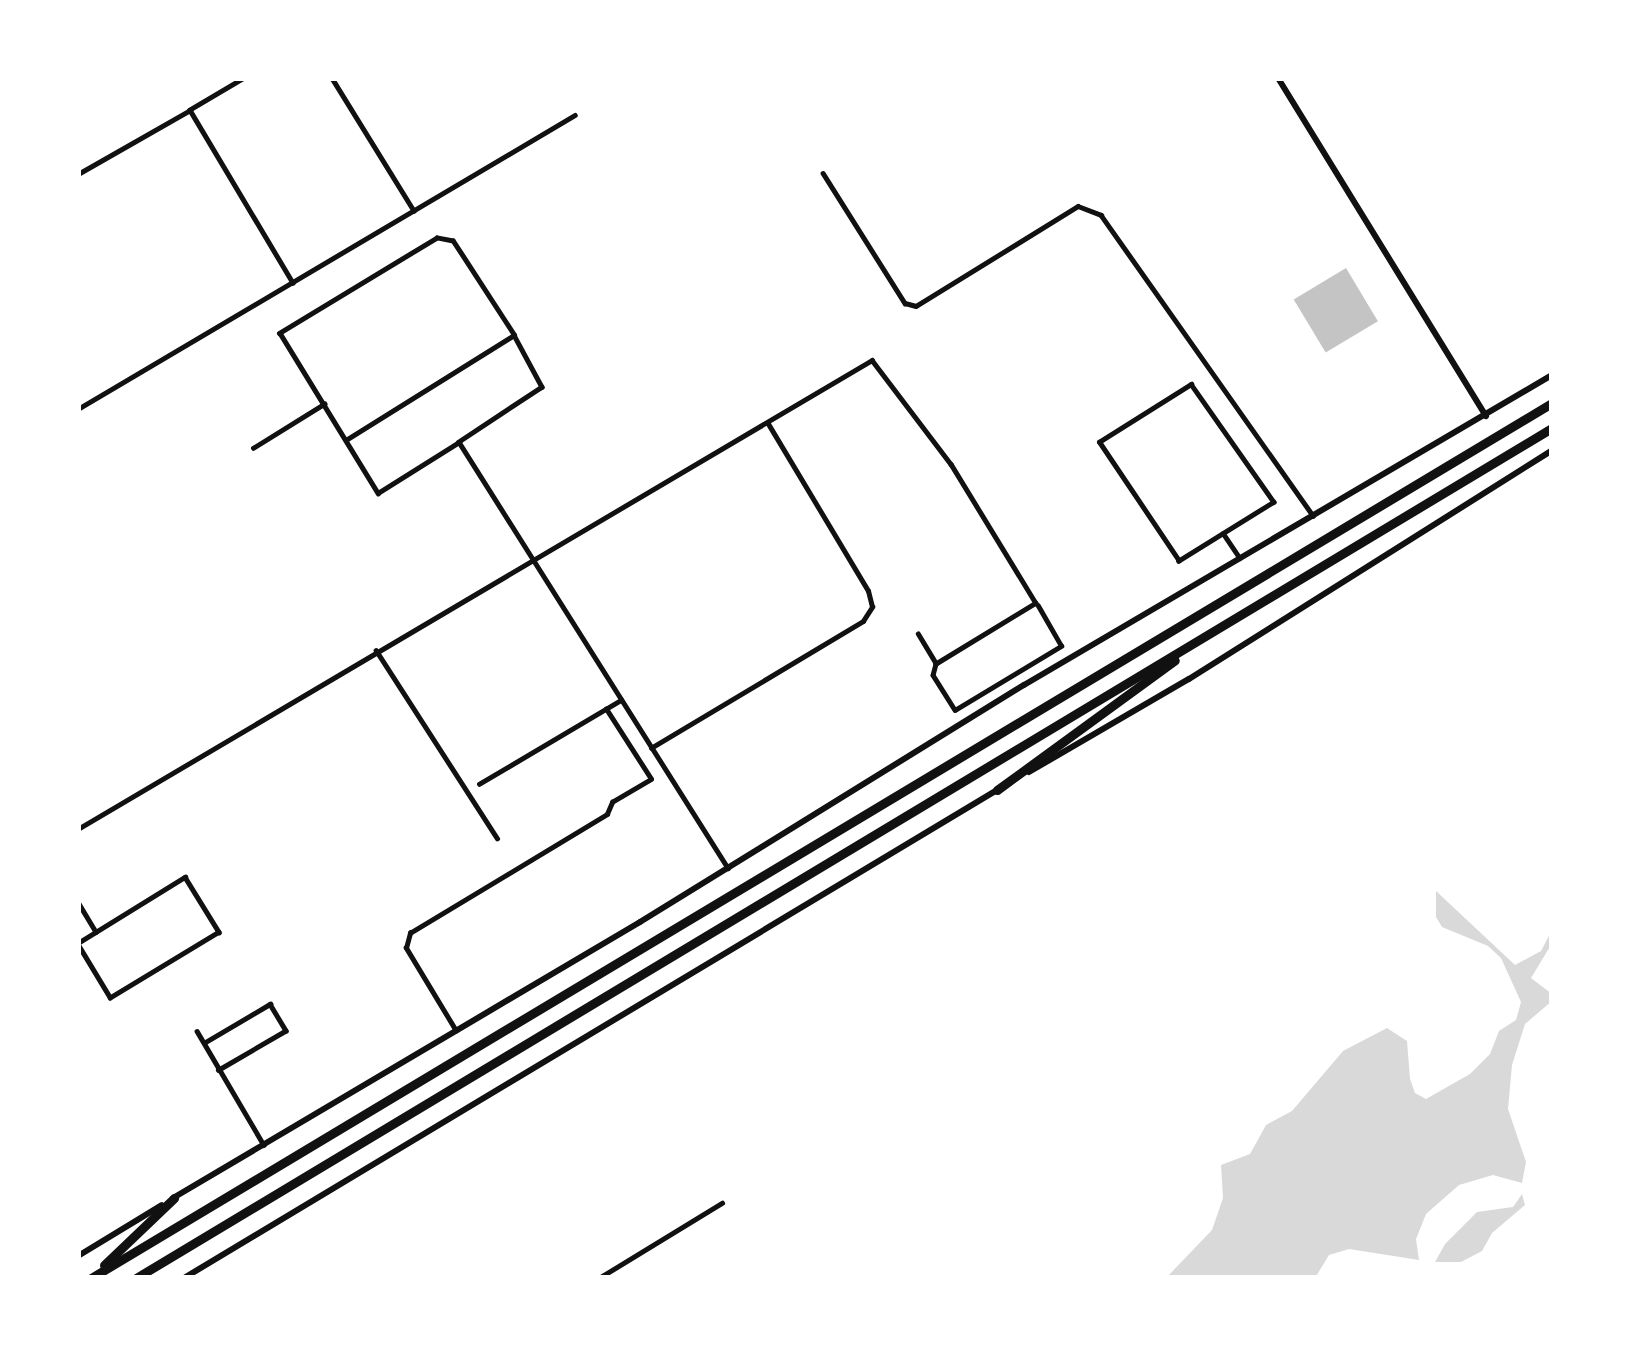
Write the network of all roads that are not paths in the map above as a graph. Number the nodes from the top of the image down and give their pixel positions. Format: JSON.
{"nodes":[{"id":1,"x":244,"y":78,"type":"edge"},
{"id":2,"x":332,"y":78,"type":"edge"},
{"id":3,"x":1278,"y":78,"type":"edge"},
{"id":4,"x":190,"y":110,"type":"junction"},
{"id":5,"x":575,"y":115,"type":"dead end"},
{"id":6,"x":823,"y":173,"type":"dead end"},
{"id":7,"x":78,"y":174,"type":"edge"},
{"id":8,"x":414,"y":212,"type":"junction"},
{"id":9,"x":293,"y":283,"type":"junction"},
{"id":10,"x":514,"y":335,"type":"junction"},
{"id":11,"x":1552,"y":375,"type":"edge"},
{"id":12,"x":1552,"y":403,"type":"edge"},
{"id":13,"x":324,"y":404,"type":"junction"},
{"id":14,"x":78,"y":409,"type":"edge"},
{"id":15,"x":1486,"y":416,"type":"junction"},
{"id":16,"x":768,"y":423,"type":"junction"},
{"id":17,"x":1552,"y":428,"type":"edge"},
{"id":18,"x":346,"y":440,"type":"junction"},
{"id":19,"x":459,"y":442,"type":"junction"},
{"id":20,"x":253,"y":448,"type":"dead end"},
{"id":21,"x":1552,"y":450,"type":"edge"},
{"id":22,"x":1312,"y":516,"type":"junction"},
{"id":23,"x":1223,"y":533,"type":"junction"},
{"id":24,"x":1240,"y":558,"type":"junction"},
{"id":25,"x":531,"y":559,"type":"junction"},
{"id":26,"x":1036,"y":604,"type":"junction"},
{"id":27,"x":1213,"y":632,"type":"junction"},
{"id":28,"x":918,"y":634,"type":"dead end"},
{"id":29,"x":376,"y":650,"type":"junction"},
{"id":30,"x":936,"y":664,"type":"junction"},
{"id":31,"x":1001,"y":682,"type":"junction"},
{"id":32,"x":1008,"y":695,"type":"junction"},
{"id":33,"x":621,"y":700,"type":"junction"},
{"id":34,"x":606,"y":709,"type":"junction"},
{"id":35,"x":651,"y":748,"type":"junction"},
{"id":36,"x":665,"y":770,"type":"junction"},
{"id":37,"x":650,"y":779,"type":"junction"},
{"id":38,"x":479,"y":784,"type":"dead end"},
{"id":39,"x":998,"y":790,"type":"junction"},
{"id":40,"x":78,"y":829,"type":"edge"},
{"id":41,"x":497,"y":838,"type":"dead end"},
{"id":42,"x":728,"y":868,"type":"junction"},
{"id":43,"x":78,"y":902,"type":"edge"},
{"id":44,"x":96,"y":932,"type":"junction"},
{"id":45,"x":78,"y":944,"type":"edge"},
{"id":46,"x":196,"y":1031,"type":"dead end"},
{"id":47,"x":456,"y":1031,"type":"junction"},
{"id":48,"x":204,"y":1043,"type":"junction"},
{"id":49,"x":219,"y":1070,"type":"junction"},
{"id":50,"x":264,"y":1145,"type":"junction"},
{"id":51,"x":174,"y":1198,"type":"junction"},
{"id":52,"x":722,"y":1203,"type":"dead end"},
{"id":53,"x":78,"y":1256,"type":"edge"},
{"id":54,"x":91,"y":1278,"type":"edge"},
{"id":55,"x":136,"y":1278,"type":"edge"},
{"id":56,"x":184,"y":1278,"type":"edge"},
{"id":57,"x":599,"y":1278,"type":"edge"}],
"edges":[{"from":1,"to":4,"type":"street"},
{"from":2,"to":8,"type":"street"},
{"from":3,"to":15,"type":"street"},
{"from":4,"to":7,"type":"street"},
{"from":4,"to":9,"type":"street"},
{"from":5,"to":8,"type":"street"},
{"from":6,"to":22,"type":"street"},
{"from":8,"to":9,"type":"street"},
{"from":9,"to":14,"type":"street"},
{"from":10,"to":13,"type":"street"},
{"from":10,"to":18,"type":"street"},
{"from":10,"to":19,"type":"street"},
{"from":11,"to":15,"type":"street"},
{"from":12,"to":54,"type":"highway"},
{"from":13,"to":18,"type":"street"},
{"from":13,"to":20,"type":"street"},
{"from":15,"to":22,"type":"street"},
{"from":16,"to":25,"type":"street"},
{"from":16,"to":26,"type":"street"},
{"from":16,"to":35,"type":"street"},
{"from":17,"to":27,"type":"highway"},
{"from":18,"to":19,"type":"street"},
{"from":19,"to":25,"type":"street"},
{"from":21,"to":39,"type":"street"},
{"from":22,"to":24,"type":"street"},
{"from":23,"to":23,"type":"street"},
{"from":23,"to":24,"type":"street"},
{"from":24,"to":32,"type":"street"},
{"from":25,"to":29,"type":"street"},
{"from":25,"to":33,"type":"street"},
{"from":26,"to":30,"type":"street"},
{"from":26,"to":31,"type":"street"},
{"from":27,"to":39,"type":"highway"},
{"from":27,"to":55,"type":"highway"},
{"from":28,"to":30,"type":"street"},
{"from":29,"to":40,"type":"street"},
{"from":29,"to":41,"type":"street"},
{"from":30,"to":31,"type":"street"},
{"from":31,"to":32,"type":"street"},
{"from":32,"to":42,"type":"street"},
{"from":33,"to":34,"type":"street"},
{"from":33,"to":35,"type":"street"},
{"from":34,"to":37,"type":"street"},
{"from":34,"to":38,"type":"street"},
{"from":35,"to":36,"type":"street"},
{"from":36,"to":37,"type":"street"},
{"from":36,"to":42,"type":"street"},
{"from":37,"to":47,"type":"street"},
{"from":39,"to":56,"type":"street"},
{"from":42,"to":47,"type":"street"},
{"from":43,"to":44,"type":"street"},
{"from":44,"to":45,"type":"street"},
{"from":44,"to":45,"type":"street"},
{"from":46,"to":48,"type":"street"},
{"from":47,"to":50,"type":"street"},
{"from":48,"to":49,"type":"street"},
{"from":48,"to":49,"type":"street"},
{"from":49,"to":50,"type":"street"},
{"from":50,"to":51,"type":"street"},
{"from":51,"to":53,"type":"street"},
{"from":51,"to":54,"type":"highway"},
{"from":52,"to":57,"type":"street"}]}
